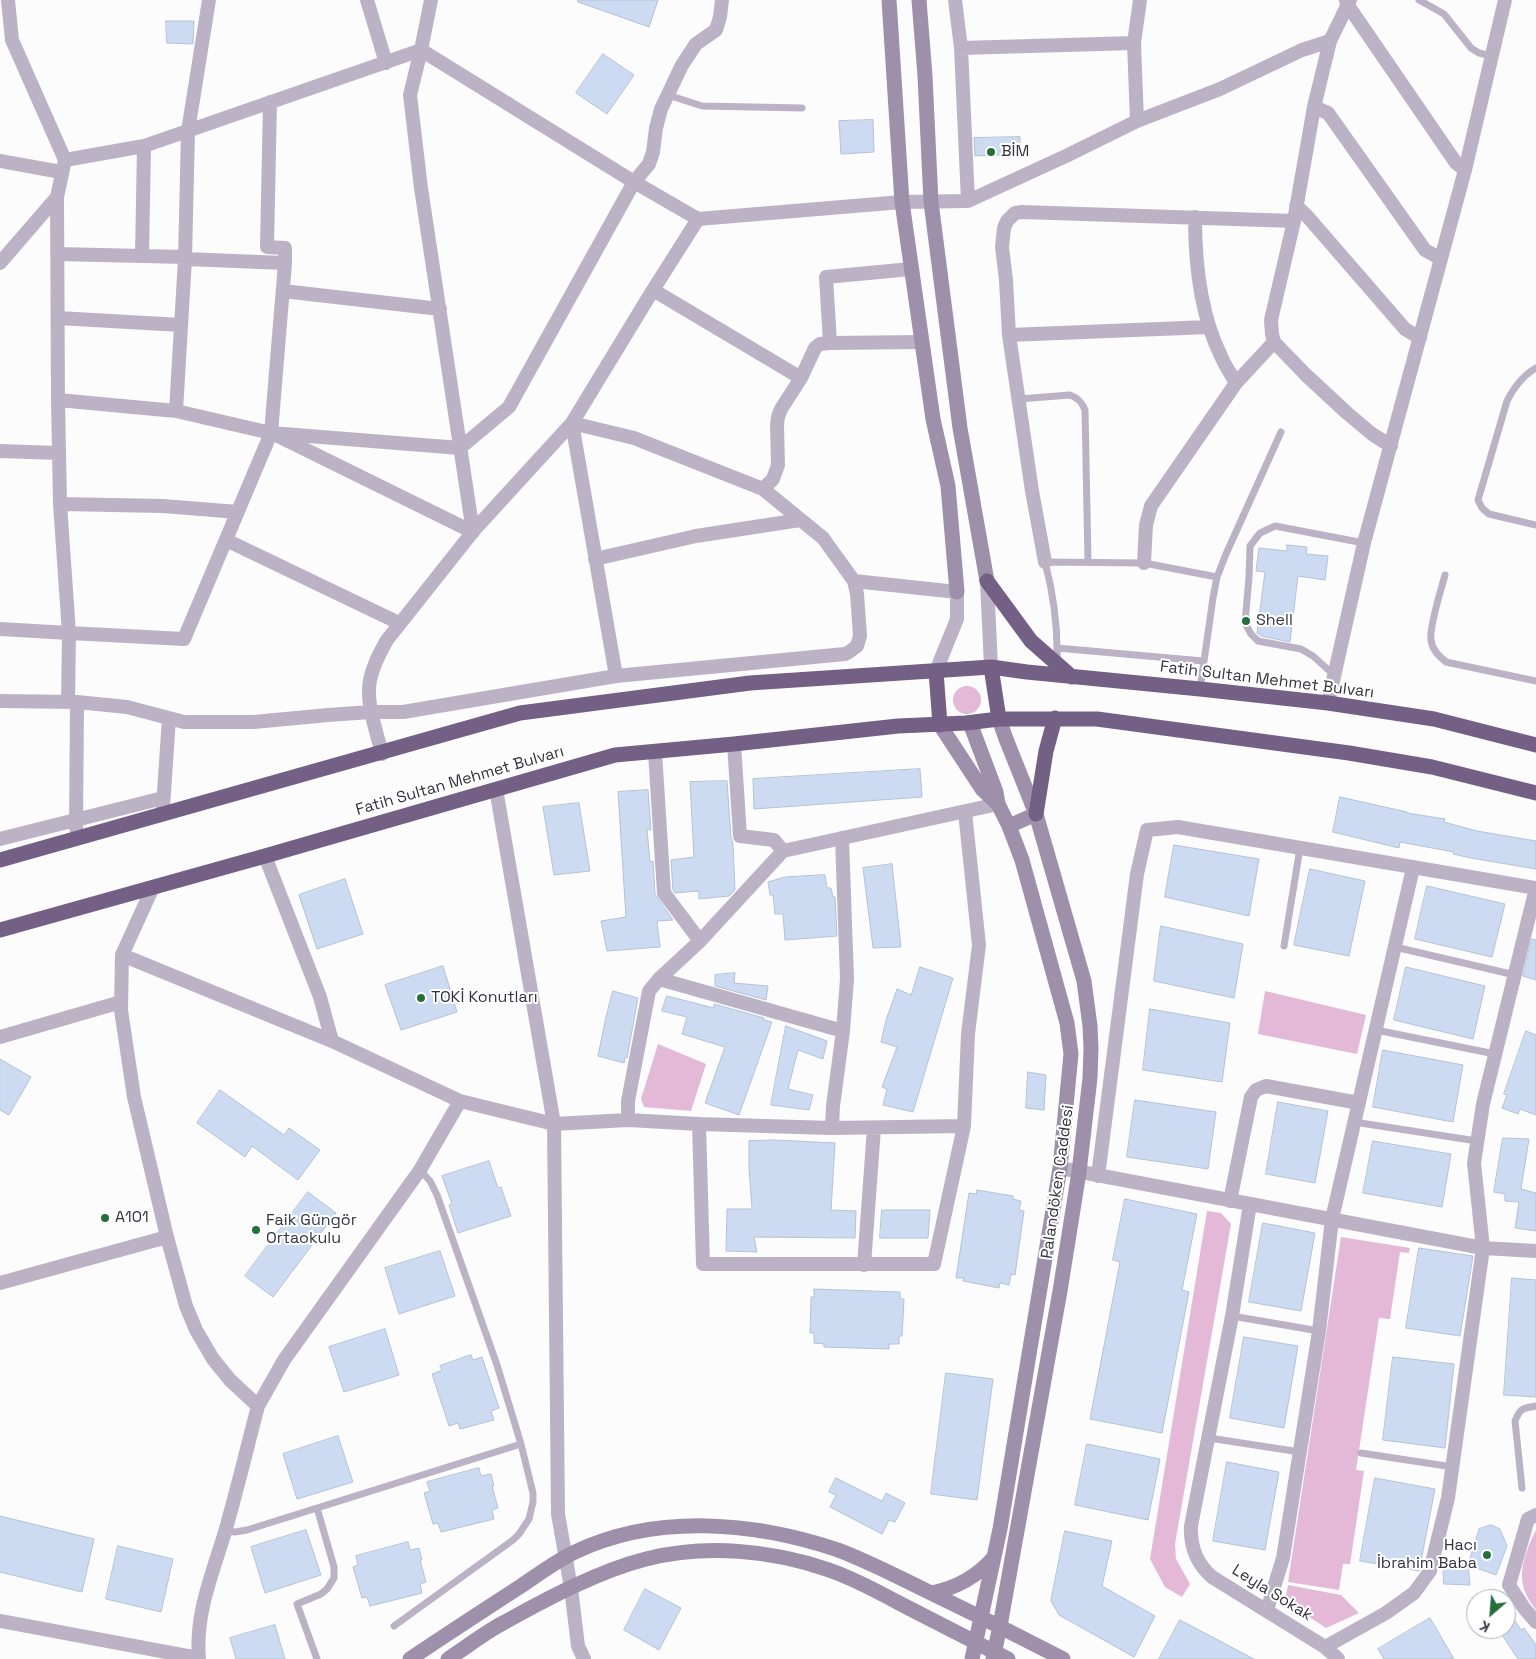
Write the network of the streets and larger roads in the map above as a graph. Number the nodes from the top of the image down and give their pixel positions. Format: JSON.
{"nodes":[{"id":1,"x":8,"y":0,"type":"edge"},
{"id":2,"x":210,"y":0,"type":"edge"},
{"id":3,"x":368,"y":0,"type":"edge"},
{"id":4,"x":431,"y":0,"type":"edge"},
{"id":5,"x":722,"y":0,"type":"edge"},
{"id":6,"x":890,"y":0,"type":"edge"},
{"id":7,"x":919,"y":0,"type":"edge"},
{"id":8,"x":956,"y":0,"type":"edge"},
{"id":9,"x":1140,"y":0,"type":"edge"},
{"id":10,"x":1505,"y":0,"type":"edge"},
{"id":11,"x":1348,"y":1,"type":"edge"},
{"id":12,"x":0,"y":23,"type":"edge"},
{"id":13,"x":12,"y":40,"type":"junction"},
{"id":14,"x":1330,"y":41,"type":"junction"},
{"id":15,"x":1134,"y":43,"type":"junction"},
{"id":16,"x":961,"y":48,"type":"junction"},
{"id":17,"x":421,"y":50,"type":"junction"},
{"id":18,"x":386,"y":63,"type":"junction"},
{"id":19,"x":270,"y":102,"type":"junction"},
{"id":20,"x":1314,"y":107,"type":"junction"},
{"id":21,"x":1137,"y":121,"type":"junction"},
{"id":22,"x":188,"y":131,"type":"junction"},
{"id":23,"x":144,"y":146,"type":"junction"},
{"id":24,"x":0,"y":161,"type":"edge"},
{"id":25,"x":63,"y":166,"type":"junction"},
{"id":26,"x":1465,"y":170,"type":"junction"},
{"id":27,"x":634,"y":182,"type":"junction"},
{"id":28,"x":58,"y":197,"type":"junction"},
{"id":29,"x":968,"y":201,"type":"junction"},
{"id":30,"x":902,"y":202,"type":"junction"},
{"id":31,"x":931,"y":202,"type":"junction"},
{"id":32,"x":1296,"y":206,"type":"junction"},
{"id":33,"x":1195,"y":217,"type":"junction"},
{"id":34,"x":698,"y":219,"type":"junction"},
{"id":35,"x":1294,"y":221,"type":"junction"},
{"id":36,"x":58,"y":254,"type":"junction"},
{"id":37,"x":142,"y":256,"type":"junction"},
{"id":38,"x":185,"y":258,"type":"junction"},
{"id":39,"x":1441,"y":259,"type":"junction"},
{"id":40,"x":0,"y":263,"type":"edge"},
{"id":41,"x":285,"y":263,"type":"junction"},
{"id":42,"x":912,"y":269,"type":"junction"},
{"id":43,"x":653,"y":290,"type":"junction"},
{"id":44,"x":283,"y":291,"type":"junction"},
{"id":45,"x":440,"y":309,"type":"junction"},
{"id":46,"x":58,"y":318,"type":"junction"},
{"id":47,"x":181,"y":325,"type":"junction"},
{"id":48,"x":1209,"y":326,"type":"junction"},
{"id":49,"x":1009,"y":335,"type":"junction"},
{"id":50,"x":1420,"y":338,"type":"junction"},
{"id":51,"x":922,"y":342,"type":"junction"},
{"id":52,"x":1274,"y":342,"type":"junction"},
{"id":53,"x":830,"y":343,"type":"junction"},
{"id":54,"x":800,"y":378,"type":"junction"},
{"id":55,"x":1236,"y":383,"type":"junction"},
{"id":56,"x":58,"y":400,"type":"junction"},
{"id":57,"x":176,"y":411,"type":"junction"},
{"id":58,"x":572,"y":423,"type":"junction"},
{"id":59,"x":272,"y":433,"type":"junction"},
{"id":60,"x":1391,"y":446,"type":"junction"},
{"id":61,"x":460,"y":448,"type":"junction"},
{"id":62,"x":1,"y":452,"type":"edge"},
{"id":63,"x":59,"y":453,"type":"junction"},
{"id":64,"x":763,"y":489,"type":"junction"},
{"id":65,"x":60,"y":504,"type":"junction"},
{"id":66,"x":238,"y":512,"type":"junction"},
{"id":67,"x":800,"y":520,"type":"junction"},
{"id":68,"x":472,"y":532,"type":"junction"},
{"id":69,"x":226,"y":540,"type":"junction"},
{"id":70,"x":595,"y":559,"type":"junction"},
{"id":71,"x":1045,"y":562,"type":"road end"},
{"id":72,"x":1144,"y":563,"type":"road end"},
{"id":73,"x":854,"y":581,"type":"junction"},
{"id":74,"x":987,"y":581,"type":"junction"},
{"id":75,"x":958,"y":592,"type":"junction"},
{"id":76,"x":399,"y":623,"type":"junction"},
{"id":77,"x":0,"y":629,"type":"edge"},
{"id":78,"x":69,"y":633,"type":"junction"},
{"id":79,"x":991,"y":667,"type":"junction"},
{"id":80,"x":936,"y":671,"type":"junction"},
{"id":81,"x":616,"y":676,"type":"junction"},
{"id":82,"x":1072,"y":677,"type":"junction"},
{"id":83,"x":0,"y":702,"type":"edge"},
{"id":84,"x":73,"y":702,"type":"junction"},
{"id":85,"x":1328,"y":703,"type":"junction"},
{"id":86,"x":371,"y":712,"type":"junction"},
{"id":87,"x":169,"y":718,"type":"junction"},
{"id":88,"x":999,"y":718,"type":"junction"},
{"id":89,"x":1055,"y":718,"type":"junction"},
{"id":90,"x":970,"y":723,"type":"junction"},
{"id":91,"x":940,"y":725,"type":"junction"},
{"id":92,"x":734,"y":744,"type":"junction"},
{"id":93,"x":1536,"y":745,"type":"edge"},
{"id":94,"x":655,"y":752,"type":"junction"},
{"id":95,"x":382,"y":754,"type":"junction"},
{"id":96,"x":496,"y":789,"type":"junction"},
{"id":97,"x":1536,"y":793,"type":"edge"},
{"id":98,"x":163,"y":798,"type":"junction"},
{"id":99,"x":998,"y":804,"type":"junction"},
{"id":100,"x":965,"y":812,"type":"junction"},
{"id":101,"x":1036,"y":814,"type":"junction"},
{"id":102,"x":162,"y":815,"type":"junction"},
{"id":103,"x":76,"y":819,"type":"junction"},
{"id":104,"x":1009,"y":826,"type":"junction"},
{"id":105,"x":842,"y":838,"type":"junction"},
{"id":106,"x":0,"y":839,"type":"edge"},
{"id":107,"x":76,"y":839,"type":"junction"},
{"id":108,"x":782,"y":851,"type":"junction"},
{"id":109,"x":264,"y":856,"type":"junction"},
{"id":110,"x":0,"y":860,"type":"edge"},
{"id":111,"x":1413,"y":868,"type":"junction"},
{"id":112,"x":153,"y":887,"type":"junction"},
{"id":113,"x":0,"y":930,"type":"edge"},
{"id":114,"x":700,"y":941,"type":"junction"},
{"id":115,"x":122,"y":955,"type":"junction"},
{"id":116,"x":659,"y":979,"type":"junction"},
{"id":117,"x":121,"y":1002,"type":"junction"},
{"id":118,"x":843,"y":1030,"type":"junction"},
{"id":119,"x":0,"y":1037,"type":"edge"},
{"id":120,"x":332,"y":1042,"type":"junction"},
{"id":121,"x":460,"y":1101,"type":"junction"},
{"id":122,"x":1359,"y":1103,"type":"junction"},
{"id":123,"x":628,"y":1120,"type":"junction"},
{"id":124,"x":554,"y":1124,"type":"junction"},
{"id":125,"x":699,"y":1124,"type":"junction"},
{"id":126,"x":964,"y":1126,"type":"junction"},
{"id":127,"x":832,"y":1128,"type":"junction"},
{"id":128,"x":874,"y":1128,"type":"junction"},
{"id":129,"x":1060,"y":1168,"type":"junction"},
{"id":130,"x":1079,"y":1172,"type":"junction"},
{"id":131,"x":1098,"y":1176,"type":"junction"},
{"id":132,"x":1230,"y":1201,"type":"junction"},
{"id":133,"x":1250,"y":1204,"type":"junction"},
{"id":134,"x":1332,"y":1220,"type":"junction"},
{"id":135,"x":167,"y":1237,"type":"junction"},
{"id":136,"x":1484,"y":1248,"type":"junction"},
{"id":137,"x":1536,"y":1251,"type":"edge"},
{"id":138,"x":864,"y":1265,"type":"junction"},
{"id":139,"x":0,"y":1283,"type":"edge"},
{"id":140,"x":258,"y":1406,"type":"junction"},
{"id":141,"x":1536,"y":1515,"type":"edge"},
{"id":142,"x":566,"y":1557,"type":"junction"},
{"id":143,"x":994,"y":1557,"type":"junction"},
{"id":144,"x":571,"y":1588,"type":"junction"},
{"id":145,"x":931,"y":1593,"type":"junction"},
{"id":146,"x":1267,"y":1610,"type":"junction"},
{"id":147,"x":982,"y":1617,"type":"junction"},
{"id":148,"x":0,"y":1622,"type":"edge"},
{"id":149,"x":1536,"y":1622,"type":"edge"},
{"id":150,"x":1000,"y":1626,"type":"junction"},
{"id":151,"x":976,"y":1642,"type":"junction"},
{"id":152,"x":1325,"y":1647,"type":"junction"},
{"id":153,"x":999,"y":1657,"type":"edge"},
{"id":154,"x":198,"y":1658,"type":"edge"},
{"id":155,"x":410,"y":1659,"type":"edge"},
{"id":156,"x":448,"y":1659,"type":"edge"},
{"id":157,"x":584,"y":1659,"type":"edge"},
{"id":158,"x":972,"y":1659,"type":"edge"},
{"id":159,"x":1063,"y":1659,"type":"edge"},
{"id":160,"x":1338,"y":1659,"type":"edge"}],
"edges":[{"from":1,"to":13,"type":"street"},
{"from":2,"to":22,"type":"street"},
{"from":3,"to":18,"type":"street"},
{"from":4,"to":17,"type":"street"},
{"from":5,"to":27,"type":"street"},
{"from":6,"to":30,"type":"street"},
{"from":7,"to":31,"type":"street"},
{"from":8,"to":16,"type":"street"},
{"from":9,"to":15,"type":"street"},
{"from":10,"to":26,"type":"street"},
{"from":11,"to":14,"type":"street"},
{"from":11,"to":26,"type":"street"},
{"from":12,"to":13,"type":"street"},
{"from":13,"to":25,"type":"street"},
{"from":14,"to":20,"type":"street"},
{"from":14,"to":21,"type":"street"},
{"from":15,"to":16,"type":"street"},
{"from":15,"to":21,"type":"street"},
{"from":16,"to":29,"type":"street"},
{"from":17,"to":18,"type":"street"},
{"from":17,"to":27,"type":"street"},
{"from":17,"to":45,"type":"street"},
{"from":18,"to":19,"type":"street"},
{"from":19,"to":22,"type":"street"},
{"from":19,"to":41,"type":"street"},
{"from":20,"to":32,"type":"street"},
{"from":20,"to":39,"type":"street"},
{"from":21,"to":29,"type":"street"},
{"from":22,"to":23,"type":"street"},
{"from":22,"to":38,"type":"street"},
{"from":23,"to":25,"type":"street"},
{"from":23,"to":37,"type":"street"},
{"from":24,"to":25,"type":"street"},
{"from":25,"to":28,"type":"street"},
{"from":26,"to":39,"type":"street"},
{"from":27,"to":34,"type":"street"},
{"from":27,"to":61,"type":"street"},
{"from":28,"to":36,"type":"street"},
{"from":28,"to":40,"type":"street"},
{"from":29,"to":31,"type":"street"},
{"from":30,"to":31,"type":"street"},
{"from":30,"to":34,"type":"street"},
{"from":30,"to":42,"type":"street"},
{"from":31,"to":74,"type":"street"},
{"from":32,"to":35,"type":"street"},
{"from":32,"to":50,"type":"street"},
{"from":33,"to":35,"type":"street"},
{"from":33,"to":48,"type":"street"},
{"from":33,"to":49,"type":"street"},
{"from":34,"to":43,"type":"street"},
{"from":35,"to":52,"type":"street"},
{"from":36,"to":37,"type":"street"},
{"from":36,"to":46,"type":"street"},
{"from":37,"to":38,"type":"street"},
{"from":38,"to":41,"type":"street"},
{"from":38,"to":47,"type":"street"},
{"from":39,"to":50,"type":"street"},
{"from":41,"to":44,"type":"street"},
{"from":42,"to":51,"type":"street"},
{"from":42,"to":53,"type":"street"},
{"from":43,"to":54,"type":"street"},
{"from":43,"to":58,"type":"street"},
{"from":44,"to":45,"type":"street"},
{"from":44,"to":59,"type":"street"},
{"from":45,"to":61,"type":"street"},
{"from":46,"to":47,"type":"street"},
{"from":46,"to":56,"type":"street"},
{"from":47,"to":57,"type":"street"},
{"from":48,"to":49,"type":"street"},
{"from":48,"to":55,"type":"street"},
{"from":49,"to":71,"type":"street"},
{"from":50,"to":60,"type":"street"},
{"from":51,"to":53,"type":"street"},
{"from":51,"to":75,"type":"street"},
{"from":52,"to":55,"type":"street"},
{"from":52,"to":60,"type":"street"},
{"from":53,"to":54,"type":"street"},
{"from":54,"to":64,"type":"street"},
{"from":55,"to":72,"type":"street"},
{"from":56,"to":57,"type":"street"},
{"from":56,"to":63,"type":"street"},
{"from":57,"to":59,"type":"street"},
{"from":58,"to":64,"type":"street"},
{"from":58,"to":68,"type":"street"},
{"from":58,"to":70,"type":"street"},
{"from":59,"to":61,"type":"street"},
{"from":59,"to":66,"type":"street"},
{"from":59,"to":68,"type":"street"},
{"from":60,"to":85,"type":"street"},
{"from":61,"to":68,"type":"street"},
{"from":62,"to":63,"type":"street"},
{"from":63,"to":65,"type":"street"},
{"from":64,"to":67,"type":"street"},
{"from":65,"to":66,"type":"street"},
{"from":65,"to":78,"type":"street"},
{"from":66,"to":69,"type":"street"},
{"from":67,"to":70,"type":"street"},
{"from":67,"to":73,"type":"street"},
{"from":68,"to":76,"type":"street"},
{"from":69,"to":76,"type":"street"},
{"from":69,"to":78,"type":"street"},
{"from":70,"to":81,"type":"street"},
{"from":73,"to":75,"type":"street"},
{"from":73,"to":81,"type":"street"},
{"from":74,"to":79,"type":"street"},
{"from":74,"to":82,"type":"highway"},
{"from":75,"to":80,"type":"street"},
{"from":76,"to":86,"type":"street"},
{"from":77,"to":78,"type":"street"},
{"from":78,"to":84,"type":"street"},
{"from":79,"to":80,"type":"highway","name":"Fatih Sultan Mehmet Bulvarı"},
{"from":79,"to":82,"type":"highway","name":"Fatih Sultan Mehmet Bulvarı"},
{"from":79,"to":88,"type":"highway"},
{"from":80,"to":91,"type":"highway"},
{"from":80,"to":95,"type":"highway"},
{"from":81,"to":86,"type":"street"},
{"from":82,"to":85,"type":"highway","name":"Fatih Sultan Mehmet Bulvarı"},
{"from":83,"to":84,"type":"street"},
{"from":84,"to":87,"type":"street"},
{"from":84,"to":103,"type":"street"},
{"from":85,"to":93,"type":"highway","name":"Fatih Sultan Mehmet Bulvarı"},
{"from":86,"to":87,"type":"street"},
{"from":86,"to":95,"type":"street"},
{"from":87,"to":98,"type":"street"},
{"from":88,"to":89,"type":"highway"},
{"from":88,"to":90,"type":"highway","name":"Fatih Sultan Mehmet Bulvarı"},
{"from":88,"to":101,"type":"street","name":"Palandöken Caddesi"},
{"from":89,"to":97,"type":"highway"},
{"from":89,"to":101,"type":"highway"},
{"from":90,"to":91,"type":"highway","name":"Fatih Sultan Mehmet Bulvarı"},
{"from":90,"to":99,"type":"street","name":"Palandöken Caddesi"},
{"from":91,"to":92,"type":"highway","name":"Fatih Sultan Mehmet Bulvarı"},
{"from":91,"to":99,"type":"street","name":"Palandöken Caddesi"},
{"from":92,"to":94,"type":"highway","name":"Fatih Sultan Mehmet Bulvarı"},
{"from":92,"to":108,"type":"street"},
{"from":94,"to":96,"type":"highway","name":"Fatih Sultan Mehmet Bulvarı"},
{"from":94,"to":114,"type":"street"},
{"from":95,"to":102,"type":"highway"},
{"from":96,"to":109,"type":"highway","name":"Fatih Sultan Mehmet Bulvarı"},
{"from":96,"to":124,"type":"street"},
{"from":98,"to":102,"type":"street"},
{"from":98,"to":103,"type":"street"},
{"from":99,"to":100,"type":"street"},
{"from":99,"to":104,"type":"street","name":"Palandöken Caddesi"},
{"from":100,"to":105,"type":"street"},
{"from":100,"to":126,"type":"street"},
{"from":101,"to":104,"type":"street"},
{"from":101,"to":130,"type":"street","name":"Palandöken Caddesi"},
{"from":102,"to":107,"type":"highway"},
{"from":103,"to":106,"type":"street"},
{"from":103,"to":107,"type":"street"},
{"from":104,"to":129,"type":"street","name":"Palandöken Caddesi"},
{"from":105,"to":108,"type":"street"},
{"from":105,"to":118,"type":"street"},
{"from":107,"to":110,"type":"highway"},
{"from":108,"to":114,"type":"street"},
{"from":109,"to":112,"type":"highway","name":"Fatih Sultan Mehmet Bulvarı"},
{"from":109,"to":120,"type":"street"},
{"from":111,"to":122,"type":"street"},
{"from":111,"to":131,"type":"street"},
{"from":111,"to":136,"type":"street"},
{"from":112,"to":113,"type":"highway","name":"Fatih Sultan Mehmet Bulvarı"},
{"from":112,"to":115,"type":"street"},
{"from":114,"to":116,"type":"street"},
{"from":115,"to":117,"type":"street"},
{"from":115,"to":120,"type":"street"},
{"from":116,"to":118,"type":"street"},
{"from":116,"to":123,"type":"street"},
{"from":117,"to":119,"type":"street"},
{"from":117,"to":135,"type":"street"},
{"from":118,"to":127,"type":"street"},
{"from":120,"to":121,"type":"street"},
{"from":121,"to":124,"type":"street"},
{"from":121,"to":140,"type":"street"},
{"from":122,"to":132,"type":"street"},
{"from":122,"to":134,"type":"street"},
{"from":123,"to":124,"type":"street"},
{"from":123,"to":125,"type":"street"},
{"from":124,"to":142,"type":"street"},
{"from":125,"to":127,"type":"street"},
{"from":125,"to":138,"type":"street"},
{"from":126,"to":128,"type":"street"},
{"from":126,"to":138,"type":"street"},
{"from":127,"to":128,"type":"street"},
{"from":128,"to":138,"type":"street"},
{"from":129,"to":130,"type":"street"},
{"from":129,"to":143,"type":"street","name":"Palandöken Caddesi"},
{"from":130,"to":131,"type":"street"},
{"from":130,"to":150,"type":"street","name":"Palandöken Caddesi"},
{"from":131,"to":132,"type":"street"},
{"from":132,"to":133,"type":"street"},
{"from":133,"to":134,"type":"street"},
{"from":133,"to":146,"type":"street","name":"Leyla Sokak"},
{"from":134,"to":136,"type":"street"},
{"from":134,"to":146,"type":"street"},
{"from":135,"to":139,"type":"street"},
{"from":135,"to":140,"type":"street"},
{"from":136,"to":137,"type":"street"},
{"from":136,"to":152,"type":"street"},
{"from":140,"to":154,"type":"street"},
{"from":141,"to":149,"type":"street"},
{"from":142,"to":144,"type":"street"},
{"from":142,"to":145,"type":"street"},
{"from":142,"to":155,"type":"street"},
{"from":143,"to":145,"type":"street"},
{"from":143,"to":147,"type":"street","name":"Palandöken Caddesi"},
{"from":144,"to":151,"type":"street"},
{"from":144,"to":156,"type":"street"},
{"from":144,"to":157,"type":"street"},
{"from":145,"to":147,"type":"street"},
{"from":146,"to":152,"type":"street","name":"Leyla Sokak"},
{"from":147,"to":150,"type":"street"},
{"from":147,"to":151,"type":"street","name":"Palandöken Caddesi"},
{"from":148,"to":154,"type":"street"},
{"from":150,"to":153,"type":"street","name":"Palandöken Caddesi"},
{"from":150,"to":159,"type":"street"},
{"from":151,"to":153,"type":"street"},
{"from":151,"to":158,"type":"street","name":"Palandöken Caddesi"},
{"from":152,"to":160,"type":"street","name":"Leyla Sokak"}]}
